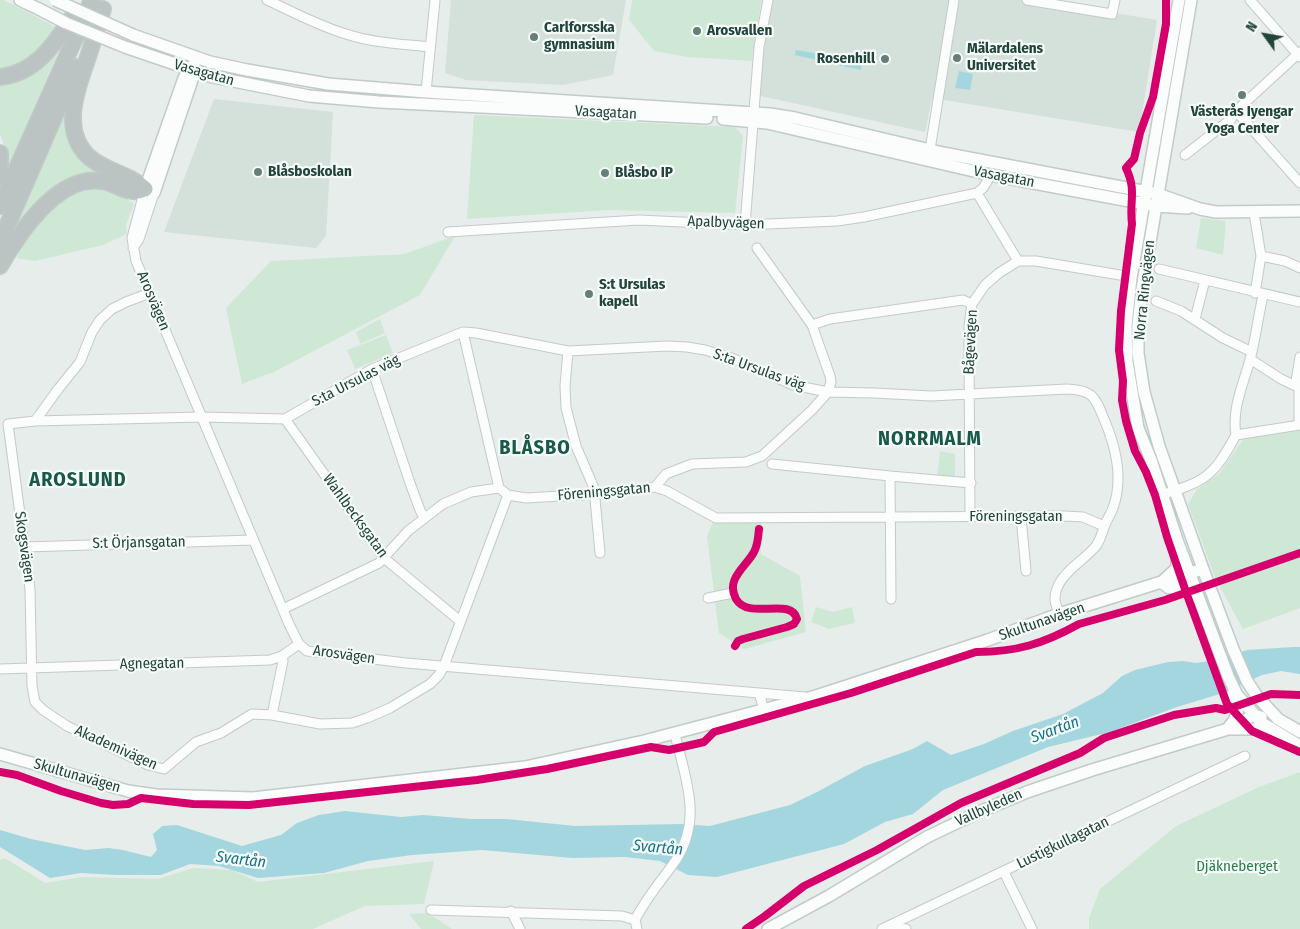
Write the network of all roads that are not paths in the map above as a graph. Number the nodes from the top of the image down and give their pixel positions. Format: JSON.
{"nodes":[{"id":1,"x":20,"y":0,"type":"edge"},
{"id":2,"x":55,"y":0,"type":"edge"},
{"id":3,"x":84,"y":0,"type":"edge"},
{"id":4,"x":267,"y":0,"type":"edge"},
{"id":5,"x":435,"y":0,"type":"edge"},
{"id":6,"x":768,"y":0,"type":"edge"},
{"id":7,"x":954,"y":0,"type":"edge"},
{"id":8,"x":1027,"y":0,"type":"edge"},
{"id":9,"x":1115,"y":0,"type":"edge"},
{"id":10,"x":1178,"y":0,"type":"edge"},
{"id":11,"x":1191,"y":0,"type":"edge"},
{"id":12,"x":1250,"y":0,"type":"edge"},
{"id":13,"x":100,"y":3,"type":"edge"},
{"id":14,"x":430,"y":47,"type":"junction"},
{"id":15,"x":1300,"y":54,"type":"edge"},
{"id":16,"x":197,"y":58,"type":"junction"},
{"id":17,"x":157,"y":59,"type":"junction"},
{"id":18,"x":192,"y":70,"type":"junction"},
{"id":19,"x":0,"y":77,"type":"edge"},
{"id":20,"x":213,"y":77,"type":"junction"},
{"id":21,"x":182,"y":97,"type":"junction"},
{"id":22,"x":425,"y":97,"type":"junction"},
{"id":23,"x":1236,"y":111,"type":"junction"},
{"id":24,"x":754,"y":117,"type":"junction"},
{"id":25,"x":0,"y":153,"type":"edge"},
{"id":26,"x":1185,"y":155,"type":"dead end"},
{"id":27,"x":929,"y":156,"type":"junction"},
{"id":28,"x":991,"y":175,"type":"junction"},
{"id":29,"x":0,"y":176,"type":"edge"},
{"id":30,"x":1300,"y":183,"type":"edge"},
{"id":31,"x":150,"y":191,"type":"junction"},
{"id":32,"x":1145,"y":191,"type":"junction"},
{"id":33,"x":977,"y":193,"type":"junction"},
{"id":34,"x":1158,"y":194,"type":"junction"},
{"id":35,"x":1142,"y":204,"type":"junction"},
{"id":36,"x":0,"y":206,"type":"edge"},
{"id":37,"x":1156,"y":206,"type":"junction"},
{"id":38,"x":1200,"y":209,"type":"junction"},
{"id":39,"x":1300,"y":211,"type":"edge"},
{"id":40,"x":1254,"y":212,"type":"junction"},
{"id":41,"x":745,"y":226,"type":"junction"},
{"id":42,"x":448,"y":232,"type":"dead end"},
{"id":43,"x":4,"y":243,"type":"edge"},
{"id":44,"x":757,"y":248,"type":"dead end"},
{"id":45,"x":1261,"y":256,"type":"junction"},
{"id":46,"x":1018,"y":261,"type":"junction"},
{"id":47,"x":0,"y":266,"type":"edge"},
{"id":48,"x":1300,"y":268,"type":"edge"},
{"id":49,"x":1159,"y":269,"type":"dead end"},
{"id":50,"x":1120,"y":275,"type":"dead end"},
{"id":51,"x":1205,"y":280,"type":"junction"},
{"id":52,"x":150,"y":293,"type":"junction"},
{"id":53,"x":1259,"y":294,"type":"junction"},
{"id":54,"x":1156,"y":301,"type":"dead end"},
{"id":55,"x":1300,"y":302,"type":"edge"},
{"id":56,"x":972,"y":304,"type":"junction"},
{"id":57,"x":1195,"y":319,"type":"junction"},
{"id":58,"x":812,"y":324,"type":"junction"},
{"id":59,"x":463,"y":332,"type":"junction"},
{"id":60,"x":568,"y":351,"type":"junction"},
{"id":61,"x":1251,"y":355,"type":"junction"},
{"id":62,"x":1300,"y":357,"type":"edge"},
{"id":63,"x":372,"y":369,"type":"junction"},
{"id":64,"x":1300,"y":388,"type":"edge"},
{"id":65,"x":828,"y":392,"type":"junction"},
{"id":66,"x":970,"y":395,"type":"junction"},
{"id":67,"x":202,"y":417,"type":"junction"},
{"id":68,"x":284,"y":418,"type":"junction"},
{"id":69,"x":35,"y":421,"type":"junction"},
{"id":70,"x":1300,"y":425,"type":"edge"},
{"id":71,"x":8,"y":427,"type":"joint"},
{"id":72,"x":1236,"y":435,"type":"junction"},
{"id":73,"x":772,"y":464,"type":"dead end"},
{"id":74,"x":890,"y":476,"type":"junction"},
{"id":75,"x":971,"y":483,"type":"junction"},
{"id":76,"x":655,"y":486,"type":"junction"},
{"id":77,"x":499,"y":488,"type":"junction"},
{"id":78,"x":1175,"y":490,"type":"junction"},
{"id":79,"x":595,"y":494,"type":"junction"},
{"id":80,"x":508,"y":495,"type":"junction"},
{"id":81,"x":1161,"y":495,"type":"junction"},
{"id":82,"x":970,"y":517,"type":"junction"},
{"id":83,"x":1021,"y":517,"type":"junction"},
{"id":84,"x":424,"y":518,"type":"junction"},
{"id":85,"x":889,"y":518,"type":"junction"},
{"id":86,"x":1104,"y":526,"type":"junction"},
{"id":87,"x":253,"y":540,"type":"junction"},
{"id":88,"x":1177,"y":540,"type":"junction"},
{"id":89,"x":25,"y":547,"type":"junction"},
{"id":90,"x":600,"y":553,"type":"dead end"},
{"id":91,"x":384,"y":558,"type":"junction"},
{"id":92,"x":1203,"y":569,"type":"junction"},
{"id":93,"x":1026,"y":571,"type":"dead end"},
{"id":94,"x":1190,"y":573,"type":"junction"},
{"id":95,"x":1161,"y":582,"type":"junction"},
{"id":96,"x":733,"y":593,"type":"dead end"},
{"id":97,"x":708,"y":598,"type":"dead end"},
{"id":98,"x":891,"y":599,"type":"dead end"},
{"id":99,"x":1201,"y":601,"type":"junction"},
{"id":100,"x":283,"y":609,"type":"junction"},
{"id":101,"x":1059,"y":614,"type":"junction"},
{"id":102,"x":460,"y":621,"type":"junction"},
{"id":103,"x":1225,"y":629,"type":"junction"},
{"id":104,"x":299,"y":644,"type":"junction"},
{"id":105,"x":282,"y":656,"type":"junction"},
{"id":106,"x":444,"y":666,"type":"junction"},
{"id":107,"x":32,"y":668,"type":"junction"},
{"id":108,"x":0,"y":669,"type":"edge"},
{"id":109,"x":1228,"y":676,"type":"junction"},
{"id":110,"x":759,"y":693,"type":"junction"},
{"id":111,"x":1256,"y":695,"type":"junction"},
{"id":112,"x":810,"y":698,"type":"junction"},
{"id":113,"x":764,"y":710,"type":"junction"},
{"id":114,"x":272,"y":715,"type":"junction"},
{"id":115,"x":1254,"y":715,"type":"junction"},
{"id":116,"x":1278,"y":719,"type":"junction"},
{"id":117,"x":1228,"y":729,"type":"junction"},
{"id":118,"x":1272,"y":730,"type":"junction"},
{"id":119,"x":1300,"y":732,"type":"edge"},
{"id":120,"x":675,"y":734,"type":"junction"},
{"id":121,"x":1300,"y":746,"type":"edge"},
{"id":122,"x":0,"y":754,"type":"edge"},
{"id":123,"x":1244,"y":756,"type":"dead end"},
{"id":124,"x":1004,"y":872,"type":"junction"},
{"id":125,"x":431,"y":910,"type":"dead end"},
{"id":126,"x":511,"y":911,"type":"junction"},
{"id":127,"x":636,"y":925,"type":"edge"},
{"id":128,"x":885,"y":928,"type":"edge"},
{"id":129,"x":520,"y":929,"type":"edge"},
{"id":130,"x":768,"y":929,"type":"edge"},
{"id":131,"x":906,"y":929,"type":"edge"},
{"id":132,"x":1032,"y":929,"type":"edge"}],
"edges":[{"from":1,"to":17,"type":"street","name":"Vasagatan","bridge":true},
{"from":2,"to":16,"type":"street","name":"Vasagatan","bridge":true},
{"from":3,"to":19,"type":"highway"},
{"from":4,"to":14,"type":"street"},
{"from":5,"to":14,"type":"street"},
{"from":6,"to":24,"type":"street"},
{"from":7,"to":27,"type":"street"},
{"from":8,"to":9,"type":"street"},
{"from":10,"to":32,"type":"street","name":"Norra Ringvägen"},
{"from":11,"to":34,"type":"street","name":"Norra Ringvägen"},
{"from":12,"to":15,"type":"street"},
{"from":13,"to":31,"type":"highway"},
{"from":13,"to":36,"type":"highway"},
{"from":13,"to":43,"type":"highway"},
{"from":14,"to":22,"type":"street"},
{"from":15,"to":23,"type":"street"},
{"from":16,"to":18,"type":"street","name":"Arosvägen"},
{"from":16,"to":22,"type":"street","name":"Vasagatan"},
{"from":17,"to":18,"type":"street","name":"Vasagatan"},
{"from":17,"to":21,"type":"street"},
{"from":18,"to":20,"type":"street","name":"Vasagatan"},
{"from":18,"to":21,"type":"street","name":"Arosvägen"},
{"from":20,"to":21,"type":"street"},
{"from":20,"to":22,"type":"street","name":"Vasagatan"},
{"from":21,"to":31,"type":"street","name":"Arosvägen"},
{"from":22,"to":24,"type":"street","name":"Vasagatan"},
{"from":23,"to":26,"type":"street"},
{"from":23,"to":30,"type":"street"},
{"from":24,"to":27,"type":"street","name":"Vasagatan"},
{"from":24,"to":41,"type":"street"},
{"from":25,"to":29,"type":"highway"},
{"from":27,"to":28,"type":"street","name":"Vasagatan"},
{"from":27,"to":32,"type":"street","name":"Vasagatan"},
{"from":28,"to":33,"type":"street"},
{"from":28,"to":35,"type":"street","name":"Vasagatan"},
{"from":31,"to":43,"type":"highway"},
{"from":31,"to":52,"type":"street","name":"Arosvägen"},
{"from":32,"to":34,"type":"street","name":"Vasagatan"},
{"from":32,"to":35,"type":"street","name":"Norra Ringvägen"},
{"from":33,"to":41,"type":"street","name":"Apalbyvägen"},
{"from":33,"to":46,"type":"street"},
{"from":34,"to":37,"type":"street","name":"Norra Ringvägen"},
{"from":34,"to":38,"type":"street","name":"Vasagatan"},
{"from":35,"to":37,"type":"street","name":"Vasagatan"},
{"from":35,"to":81,"type":"street","name":"Norra Ringvägen"},
{"from":37,"to":38,"type":"street","name":"Vasagatan"},
{"from":37,"to":78,"type":"street","name":"Norra Ringvägen"},
{"from":38,"to":40,"type":"street","name":"Vasagatan"},
{"from":39,"to":40,"type":"street","name":"Vasagatan"},
{"from":40,"to":45,"type":"street"},
{"from":41,"to":42,"type":"street","name":"Apalbyvägen"},
{"from":43,"to":47,"type":"highway"},
{"from":44,"to":58,"type":"street"},
{"from":45,"to":48,"type":"street"},
{"from":45,"to":53,"type":"street"},
{"from":46,"to":50,"type":"street"},
{"from":46,"to":56,"type":"street","name":"Bågevägen"},
{"from":49,"to":51,"type":"street"},
{"from":51,"to":53,"type":"street"},
{"from":51,"to":57,"type":"street"},
{"from":52,"to":67,"type":"street","name":"Arosvägen"},
{"from":52,"to":69,"type":"street"},
{"from":53,"to":55,"type":"street"},
{"from":53,"to":61,"type":"street"},
{"from":54,"to":57,"type":"street"},
{"from":56,"to":58,"type":"street"},
{"from":56,"to":66,"type":"street","name":"Bågevägen"},
{"from":57,"to":61,"type":"street"},
{"from":58,"to":65,"type":"street"},
{"from":59,"to":60,"type":"street","name":"S:ta Ursulas väg"},
{"from":59,"to":63,"type":"street","name":"S:ta Ursulas väg"},
{"from":59,"to":77,"type":"street"},
{"from":60,"to":65,"type":"street","name":"S:ta Ursulas väg"},
{"from":60,"to":79,"type":"street"},
{"from":61,"to":64,"type":"street"},
{"from":61,"to":72,"type":"street"},
{"from":62,"to":64,"type":"street"},
{"from":63,"to":68,"type":"street","name":"S:ta Ursulas väg"},
{"from":63,"to":84,"type":"street"},
{"from":64,"to":70,"type":"street"},
{"from":65,"to":66,"type":"street","name":"S:ta Ursulas väg"},
{"from":65,"to":76,"type":"street"},
{"from":66,"to":75,"type":"street","name":"Bågevägen"},
{"from":66,"to":86,"type":"street","name":"S:ta Ursulas väg"},
{"from":67,"to":68,"type":"street","name":"S:ta Ursulas väg"},
{"from":67,"to":69,"type":"street","name":"S:ta Ursulas väg"},
{"from":67,"to":87,"type":"street","name":"Arosvägen"},
{"from":68,"to":91,"type":"street","name":"Wahlbecksgatan"},
{"from":69,"to":71,"type":"street","name":"S:ta Ursulas väg"},
{"from":70,"to":72,"type":"street"},
{"from":71,"to":89,"type":"street","name":"Skogsvägen"},
{"from":72,"to":78,"type":"street"},
{"from":73,"to":74,"type":"street"},
{"from":74,"to":75,"type":"street"},
{"from":74,"to":85,"type":"street"},
{"from":75,"to":82,"type":"street","name":"Bågevägen"},
{"from":76,"to":79,"type":"street","name":"Föreningsgatan"},
{"from":76,"to":85,"type":"street","name":"Föreningsgatan"},
{"from":77,"to":80,"type":"street"},
{"from":77,"to":84,"type":"street"},
{"from":78,"to":81,"type":"street"},
{"from":78,"to":92,"type":"street","name":"Norra Ringvägen"},
{"from":79,"to":80,"type":"street","name":"Föreningsgatan"},
{"from":79,"to":90,"type":"street"},
{"from":80,"to":102,"type":"street","name":"Akademivägen"},
{"from":81,"to":88,"type":"street","name":"Norra Ringvägen"},
{"from":82,"to":83,"type":"street","name":"Föreningsgatan"},
{"from":82,"to":85,"type":"street","name":"Föreningsgatan"},
{"from":83,"to":86,"type":"street","name":"Föreningsgatan"},
{"from":83,"to":93,"type":"street"},
{"from":84,"to":91,"type":"street"},
{"from":85,"to":98,"type":"street"},
{"from":86,"to":101,"type":"street","name":"S:ta Ursulas väg"},
{"from":87,"to":89,"type":"street","name":"S:t Örjansgatan"},
{"from":87,"to":100,"type":"street","name":"Arosvägen"},
{"from":88,"to":94,"type":"street","name":"Norra Ringvägen"},
{"from":88,"to":95,"type":"street"},
{"from":89,"to":107,"type":"street","name":"Skogsvägen"},
{"from":91,"to":100,"type":"street"},
{"from":91,"to":102,"type":"street","name":"Wahlbecksgatan"},
{"from":92,"to":94,"type":"street","name":"Skultunavägen"},
{"from":92,"to":103,"type":"street","name":"Norra Ringvägen"},
{"from":94,"to":95,"type":"street","name":"Skultunavägen"},
{"from":94,"to":99,"type":"street","name":"Norra Ringvägen"},
{"from":94,"to":103,"type":"street"},
{"from":95,"to":99,"type":"street"},
{"from":95,"to":101,"type":"street","name":"Skultunavägen"},
{"from":96,"to":97,"type":"street"},
{"from":99,"to":109,"type":"street","name":"Norra Ringvägen"},
{"from":100,"to":104,"type":"street","name":"Arosvägen"},
{"from":101,"to":112,"type":"street","name":"Skultunavägen"},
{"from":102,"to":106,"type":"street","name":"Akademivägen"},
{"from":103,"to":111,"type":"street","name":"Norra Ringvägen"},
{"from":104,"to":105,"type":"street","name":"Agnegatan"},
{"from":104,"to":106,"type":"street","name":"Arosvägen"},
{"from":105,"to":107,"type":"street","name":"Agnegatan"},
{"from":105,"to":114,"type":"street"},
{"from":106,"to":110,"type":"street","name":"Arosvägen"},
{"from":106,"to":114,"type":"street","name":"Akademivägen"},
{"from":107,"to":108,"type":"street","name":"Agnegatan"},
{"from":107,"to":114,"type":"street","name":"Akademivägen"},
{"from":109,"to":115,"type":"street","name":"Norra Ringvägen"},
{"from":109,"to":117,"type":"street"},
{"from":110,"to":112,"type":"street","name":"Arosvägen"},
{"from":110,"to":113,"type":"street"},
{"from":111,"to":115,"type":"street"},
{"from":111,"to":116,"type":"street","name":"Norra Ringvägen"},
{"from":112,"to":113,"type":"street","name":"Skultunavägen"},
{"from":113,"to":120,"type":"street","name":"Skultunavägen"},
{"from":115,"to":116,"type":"street"},
{"from":115,"to":117,"type":"street","name":"Vallbyleden"},
{"from":115,"to":118,"type":"street","name":"Norra Ringvägen"},
{"from":116,"to":119,"type":"street"},
{"from":117,"to":118,"type":"street","name":"Vallbyleden"},
{"from":117,"to":130,"type":"street","name":"Vallbyleden"},
{"from":118,"to":121,"type":"street","name":"Norra Ringvägen"},
{"from":120,"to":122,"type":"street","name":"Skultunavägen"},
{"from":120,"to":127,"type":"street"},
{"from":123,"to":124,"type":"street","name":"Lustigkullagatan"},
{"from":124,"to":128,"type":"street","name":"Lustigkullagatan"},
{"from":124,"to":132,"type":"street"},
{"from":125,"to":126,"type":"street"},
{"from":126,"to":127,"type":"street"},
{"from":126,"to":129,"type":"street"},
{"from":128,"to":131,"type":"street"}]}
